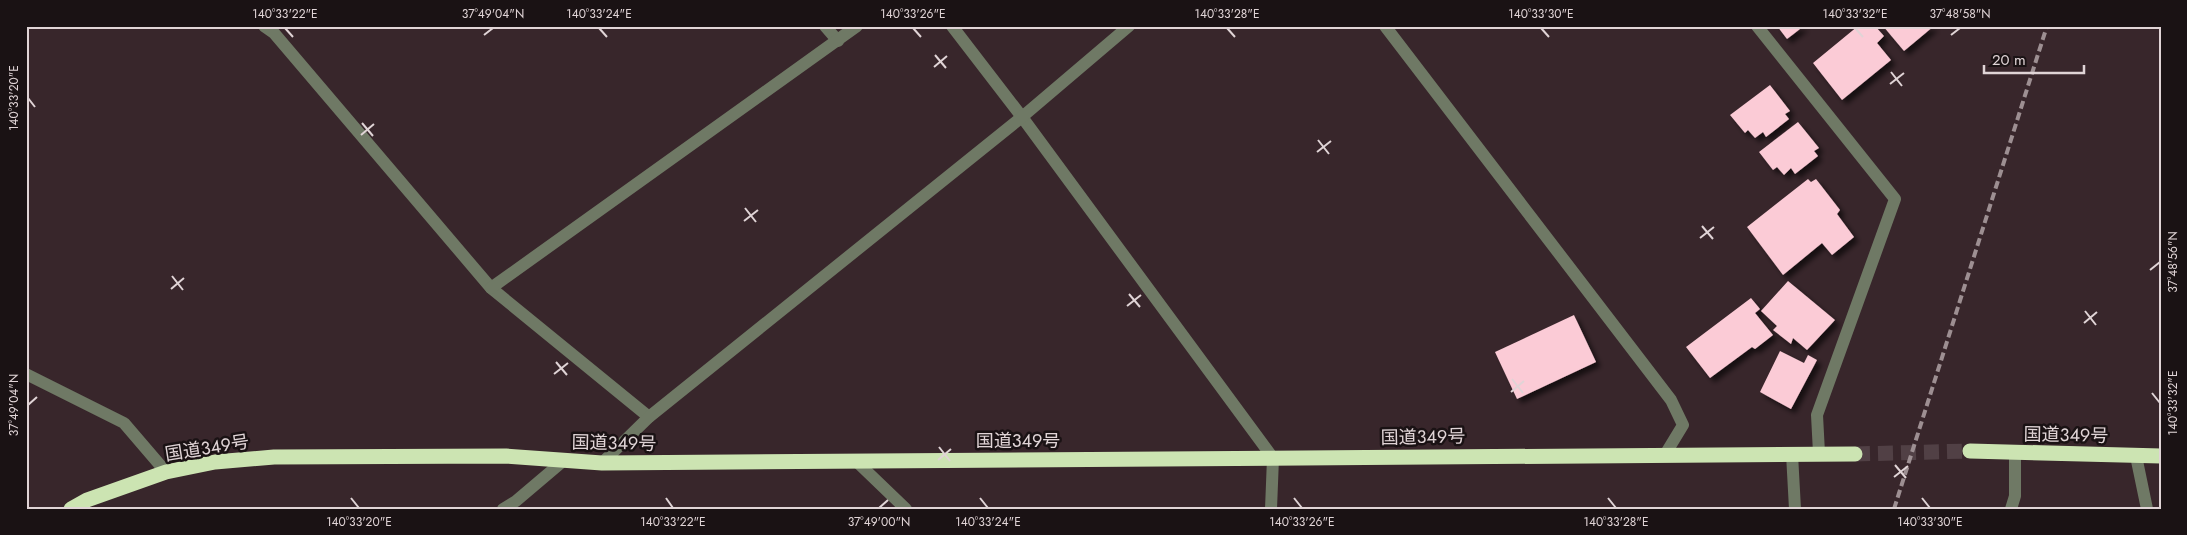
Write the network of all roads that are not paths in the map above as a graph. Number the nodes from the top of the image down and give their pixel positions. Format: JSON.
{"nodes":[{"id":1,"x":264,"y":26,"type":"edge"},
{"id":2,"x":825,"y":26,"type":"edge"},
{"id":3,"x":857,"y":26,"type":"edge"},
{"id":4,"x":952,"y":26,"type":"edge"},
{"id":5,"x":1129,"y":26,"type":"edge"},
{"id":6,"x":1385,"y":26,"type":"edge"},
{"id":7,"x":1757,"y":26,"type":"edge"},
{"id":8,"x":838,"y":41,"type":"junction"},
{"id":9,"x":1022,"y":117,"type":"junction"},
{"id":10,"x":491,"y":288,"type":"junction"},
{"id":11,"x":26,"y":374,"type":"edge"},
{"id":12,"x":649,"y":417,"type":"junction"},
{"id":13,"x":1970,"y":451,"type":"tunnel mouth"},
{"id":14,"x":1666,"y":453,"type":"junction"},
{"id":15,"x":1819,"y":453,"type":"junction"},
{"id":16,"x":2015,"y":453,"type":"junction"},
{"id":17,"x":1792,"y":454,"type":"junction"},
{"id":18,"x":1855,"y":454,"type":"tunnel mouth"},
{"id":19,"x":2136,"y":456,"type":"junction"},
{"id":20,"x":2161,"y":456,"type":"edge"},
{"id":21,"x":1272,"y":458,"type":"junction"},
{"id":22,"x":856,"y":461,"type":"junction"},
{"id":23,"x":562,"y":462,"type":"junction"},
{"id":24,"x":602,"y":463,"type":"junction"},
{"id":25,"x":166,"y":472,"type":"junction"},
{"id":26,"x":519,"y":505,"type":"edge"},
{"id":27,"x":71,"y":509,"type":"edge"},
{"id":28,"x":503,"y":509,"type":"edge"},
{"id":29,"x":906,"y":509,"type":"edge"},
{"id":30,"x":1271,"y":509,"type":"edge"},
{"id":31,"x":1795,"y":509,"type":"edge"},
{"id":32,"x":2011,"y":509,"type":"edge"},
{"id":33,"x":2147,"y":509,"type":"edge"}],
"edges":[{"from":1,"to":10,"type":"street"},
{"from":2,"to":8,"type":"street"},
{"from":3,"to":8,"type":"street"},
{"from":4,"to":9,"type":"street"},
{"from":5,"to":9,"type":"street"},
{"from":6,"to":14,"type":"street"},
{"from":7,"to":15,"type":"street"},
{"from":8,"to":10,"type":"street"},
{"from":9,"to":12,"type":"street"},
{"from":9,"to":21,"type":"street"},
{"from":10,"to":12,"type":"street"},
{"from":11,"to":25,"type":"street"},
{"from":12,"to":24,"type":"street"},
{"from":13,"to":16,"type":"highway","name":"国道349号"},
{"from":14,"to":17,"type":"highway","name":"国道349号"},
{"from":14,"to":21,"type":"highway","name":"国道349号"},
{"from":15,"to":17,"type":"highway","name":"国道349号"},
{"from":15,"to":18,"type":"highway","name":"国道349号"},
{"from":16,"to":19,"type":"highway","name":"国道349号"},
{"from":16,"to":32,"type":"street"},
{"from":17,"to":31,"type":"street"},
{"from":19,"to":20,"type":"highway","name":"国道349号"},
{"from":19,"to":33,"type":"street"},
{"from":21,"to":22,"type":"highway","name":"国道349号"},
{"from":21,"to":30,"type":"street"},
{"from":22,"to":24,"type":"highway","name":"国道349号"},
{"from":22,"to":29,"type":"street"},
{"from":23,"to":24,"type":"highway","name":"国道349号"},
{"from":23,"to":25,"type":"highway","name":"国道349号"},
{"from":23,"to":26,"type":"street"},
{"from":25,"to":27,"type":"highway","name":"国道349号"},
{"from":26,"to":28,"type":"street"}]}
